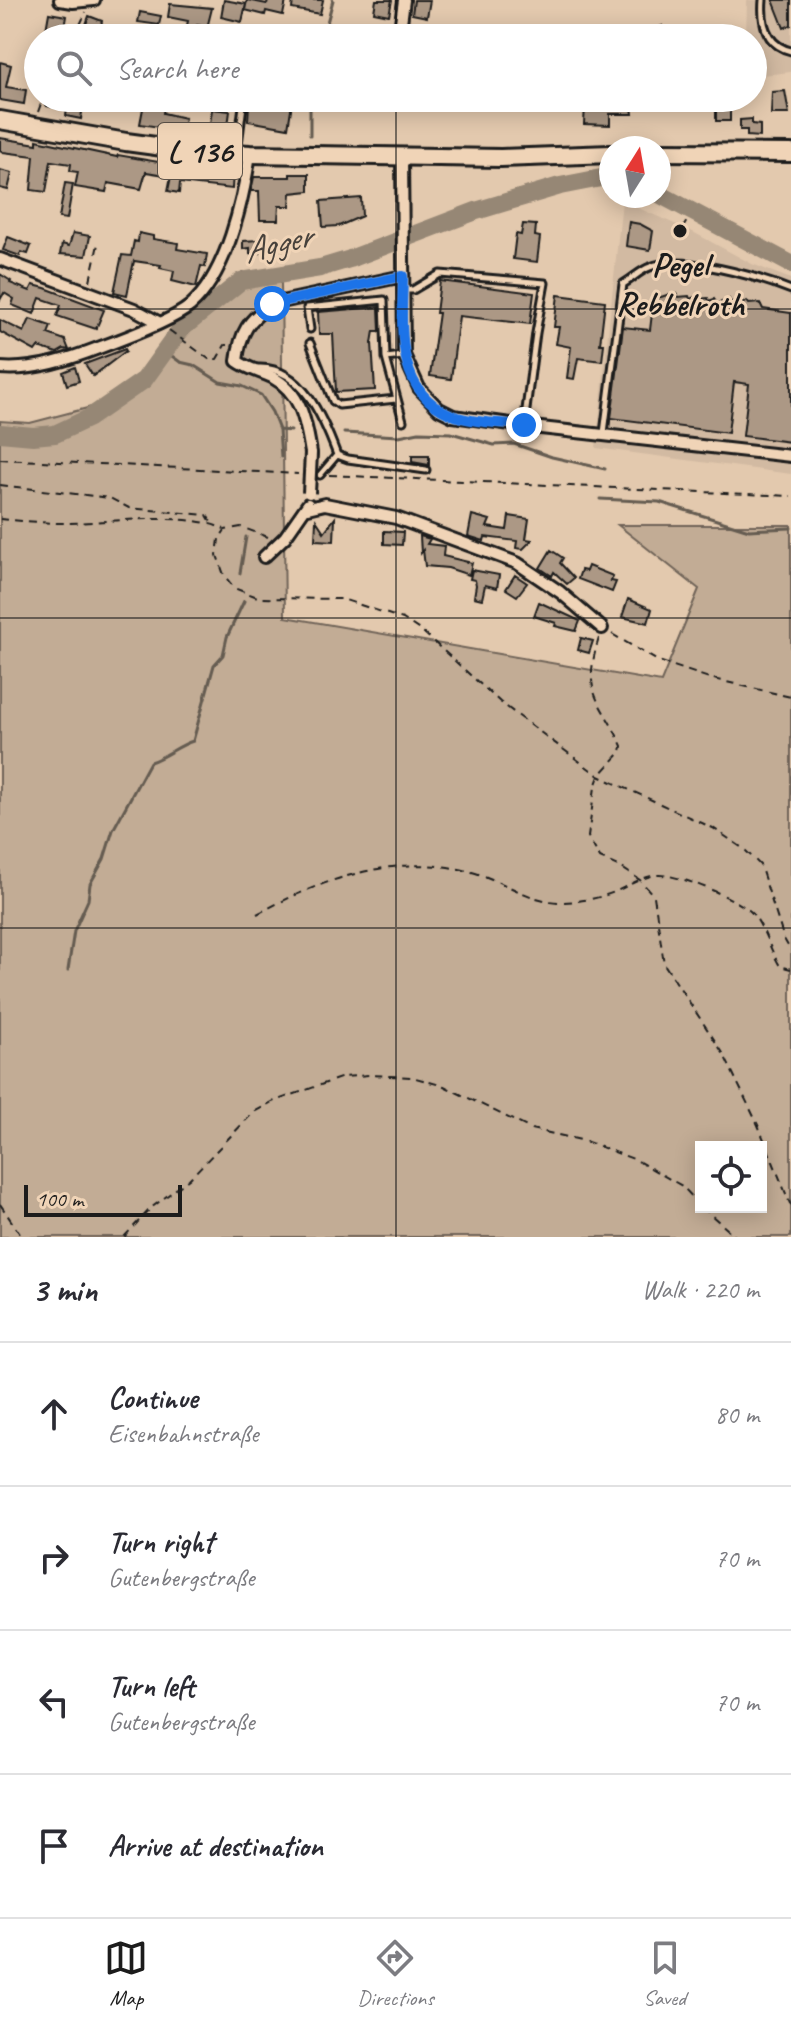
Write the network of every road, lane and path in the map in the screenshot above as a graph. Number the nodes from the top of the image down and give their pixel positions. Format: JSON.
{"nodes":[{"id":1,"x":60,"y":0,"type":"edge"},
{"id":2,"x":93,"y":0,"type":"edge"},
{"id":3,"x":404,"y":0,"type":"edge"},
{"id":4,"x":763,"y":0,"type":"edge"},
{"id":5,"x":81,"y":24,"type":"edge"},
{"id":6,"x":401,"y":24,"type":"edge"},
{"id":7,"x":763,"y":24,"type":"edge"},
{"id":8,"x":767,"y":33,"type":"edge"},
{"id":9,"x":791,"y":51,"type":"edge"},
{"id":10,"x":38,"y":112,"type":"edge"},
{"id":11,"x":244,"y":112,"type":"edge"},
{"id":12,"x":0,"y":120,"type":"edge"},
{"id":13,"x":37,"y":126,"type":"junction"},
{"id":14,"x":671,"y":152,"type":"edge"},
{"id":15,"x":791,"y":153,"type":"edge"},
{"id":16,"x":244,"y":154,"type":"junction"},
{"id":17,"x":599,"y":155,"type":"edge"},
{"id":18,"x":402,"y":158,"type":"junction"},
{"id":19,"x":687,"y":221,"type":"dead end"},
{"id":20,"x":682,"y":229,"type":"dead end"},
{"id":21,"x":98,"y":244,"type":"dead end"},
{"id":22,"x":0,"y":259,"type":"edge"},
{"id":23,"x":403,"y":276,"type":"junction"},
{"id":24,"x":403,"y":290,"type":"junction"},
{"id":25,"x":791,"y":290,"type":"edge"},
{"id":26,"x":88,"y":291,"type":"junction"},
{"id":27,"x":162,"y":325,"type":"junction"},
{"id":28,"x":310,"y":329,"type":"dead end"},
{"id":29,"x":310,"y":343,"type":"dead end"},
{"id":30,"x":238,"y":350,"type":"junction"},
{"id":31,"x":404,"y":355,"type":"junction"},
{"id":32,"x":386,"y":358,"type":"junction"},
{"id":33,"x":0,"y":368,"type":"edge"},
{"id":34,"x":248,"y":369,"type":"junction"},
{"id":35,"x":396,"y":399,"type":"junction"},
{"id":36,"x":403,"y":421,"type":"dead end"},
{"id":37,"x":524,"y":425,"type":"junction"},
{"id":38,"x":604,"y":434,"type":"junction"},
{"id":39,"x":337,"y":455,"type":"junction"},
{"id":40,"x":791,"y":456,"type":"edge"},
{"id":41,"x":0,"y":459,"type":"edge"},
{"id":42,"x":426,"y":470,"type":"dead end"},
{"id":43,"x":320,"y":475,"type":"junction"},
{"id":44,"x":0,"y":485,"type":"edge"},
{"id":45,"x":791,"y":496,"type":"edge"},
{"id":46,"x":308,"y":508,"type":"junction"},
{"id":47,"x":0,"y":519,"type":"edge"},
{"id":48,"x":212,"y":523,"type":"junction"},
{"id":49,"x":225,"y":530,"type":"junction"},
{"id":50,"x":285,"y":537,"type":"junction"},
{"id":51,"x":264,"y":557,"type":"dead end"},
{"id":52,"x":602,"y":628,"type":"junction"},
{"id":53,"x":791,"y":697,"type":"edge"},
{"id":54,"x":599,"y":776,"type":"junction"},
{"id":55,"x":640,"y":880,"type":"junction"},
{"id":56,"x":257,"y":914,"type":"dead end"},
{"id":57,"x":791,"y":951,"type":"edge"},
{"id":58,"x":791,"y":969,"type":"edge"},
{"id":59,"x":695,"y":1199,"type":"edge"},
{"id":60,"x":0,"y":1204,"type":"edge"},
{"id":61,"x":791,"y":1206,"type":"edge"},
{"id":62,"x":710,"y":1213,"type":"edge"},
{"id":63,"x":22,"y":1237,"type":"edge"},
{"id":64,"x":124,"y":1237,"type":"edge"},
{"id":65,"x":736,"y":1237,"type":"edge"}],
"edges":[{"from":1,"to":2,"type":"street"},
{"from":2,"to":5,"type":"path"},
{"from":3,"to":6,"type":"street"},
{"from":4,"to":7,"type":"lane"},
{"from":8,"to":9,"type":"lane"},
{"from":10,"to":13,"type":"path"},
{"from":11,"to":16,"type":"lane"},
{"from":12,"to":13,"type":"main road","number":"L 136"},
{"from":13,"to":16,"type":"main road","number":"L 136"},
{"from":14,"to":15,"type":"main road"},
{"from":16,"to":18,"type":"main road","number":"L 136"},
{"from":16,"to":27,"type":"street"},
{"from":17,"to":18,"type":"main road","number":"L 136"},
{"from":18,"to":23,"type":"street"},
{"from":19,"to":20,"type":"path"},
{"from":21,"to":26,"type":"path"},
{"from":22,"to":26,"type":"street"},
{"from":23,"to":24,"type":"street"},
{"from":23,"to":30,"type":"street"},
{"from":24,"to":31,"type":"street"},
{"from":24,"to":37,"type":"lane"},
{"from":25,"to":38,"type":"lane"},
{"from":26,"to":27,"type":"street"},
{"from":27,"to":30,"type":"path"},
{"from":27,"to":33,"type":"street"},
{"from":28,"to":32,"type":"lane"},
{"from":29,"to":35,"type":"lane"},
{"from":30,"to":34,"type":"street"},
{"from":31,"to":32,"type":"lane"},
{"from":31,"to":37,"type":"street"},
{"from":32,"to":35,"type":"lane"},
{"from":34,"to":39,"type":"lane"},
{"from":34,"to":46,"type":"street","bridge":true},
{"from":35,"to":36,"type":"lane"},
{"from":37,"to":38,"type":"street"},
{"from":38,"to":40,"type":"street"},
{"from":39,"to":42,"type":"lane"},
{"from":39,"to":43,"type":"lane"},
{"from":41,"to":43,"type":"path"},
{"from":43,"to":45,"type":"path"},
{"from":44,"to":48,"type":"path"},
{"from":46,"to":50,"type":"street"},
{"from":46,"to":52,"type":"street"},
{"from":47,"to":48,"type":"path"},
{"from":48,"to":49,"type":"path"},
{"from":49,"to":50,"type":"path"},
{"from":49,"to":54,"type":"path"},
{"from":50,"to":51,"type":"street"},
{"from":52,"to":53,"type":"path"},
{"from":52,"to":54,"type":"path"},
{"from":54,"to":55,"type":"path"},
{"from":54,"to":57,"type":"path"},
{"from":55,"to":56,"type":"path"},
{"from":55,"to":58,"type":"path"},
{"from":55,"to":61,"type":"path"},
{"from":59,"to":64,"type":"path"},
{"from":60,"to":63,"type":"path"},
{"from":62,"to":65,"type":"path"}]}
